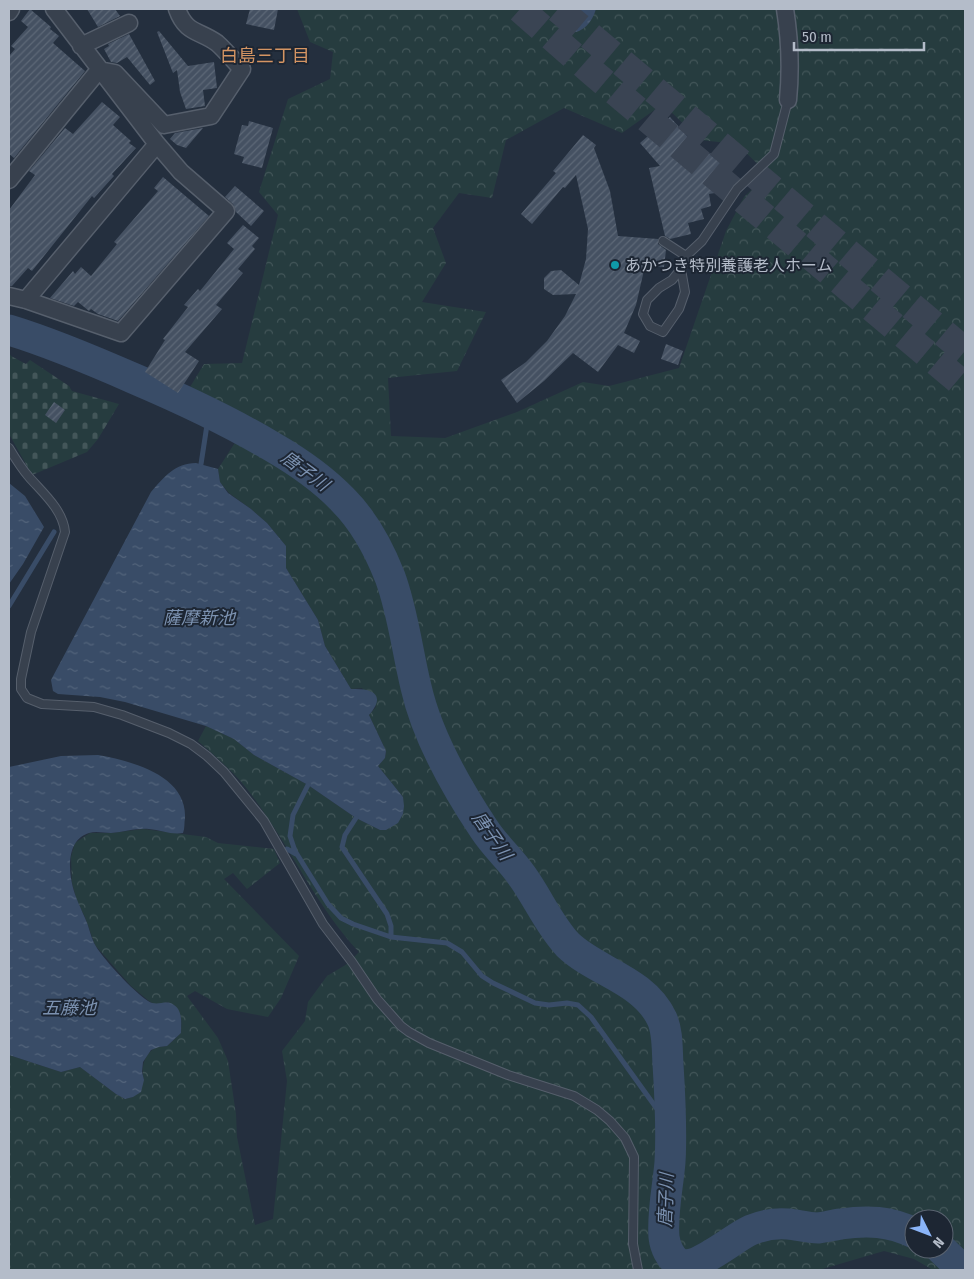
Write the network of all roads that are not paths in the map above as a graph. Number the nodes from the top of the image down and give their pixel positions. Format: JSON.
{"nodes":[{"id":1,"x":11,"y":9,"type":"edge"},
{"id":2,"x":54,"y":9,"type":"edge"},
{"id":3,"x":177,"y":9,"type":"edge"},
{"id":4,"x":785,"y":9,"type":"edge"},
{"id":5,"x":9,"y":12,"type":"edge"},
{"id":6,"x":129,"y":22,"type":"dead end"},
{"id":7,"x":81,"y":46,"type":"junction"},
{"id":8,"x":99,"y":70,"type":"junction"},
{"id":9,"x":788,"y":100,"type":"joint"},
{"id":10,"x":157,"y":144,"type":"junction"},
{"id":11,"x":9,"y":180,"type":"edge"},
{"id":12,"x":663,"y":241,"type":"dead end"},
{"id":13,"x":686,"y":256,"type":"junction"},
{"id":14,"x":682,"y":269,"type":"junction"},
{"id":15,"x":9,"y":296,"type":"edge"},
{"id":16,"x":26,"y":300,"type":"junction"},
{"id":17,"x":9,"y":448,"type":"edge"},
{"id":18,"x":638,"y":1270,"type":"edge"}],
"edges":[{"from":1,"to":5,"type":"street"},
{"from":2,"to":7,"type":"street"},
{"from":3,"to":8,"type":"street"},
{"from":4,"to":9,"type":"street"},
{"from":6,"to":7,"type":"street"},
{"from":7,"to":8,"type":"street"},
{"from":8,"to":10,"type":"street"},
{"from":8,"to":11,"type":"street"},
{"from":9,"to":13,"type":"lane"},
{"from":10,"to":16,"type":"street"},
{"from":10,"to":16,"type":"street"},
{"from":12,"to":13,"type":"lane"},
{"from":13,"to":14,"type":"lane"},
{"from":14,"to":14,"type":"lane"},
{"from":15,"to":16,"type":"street"},
{"from":17,"to":18,"type":"lane"}]}
